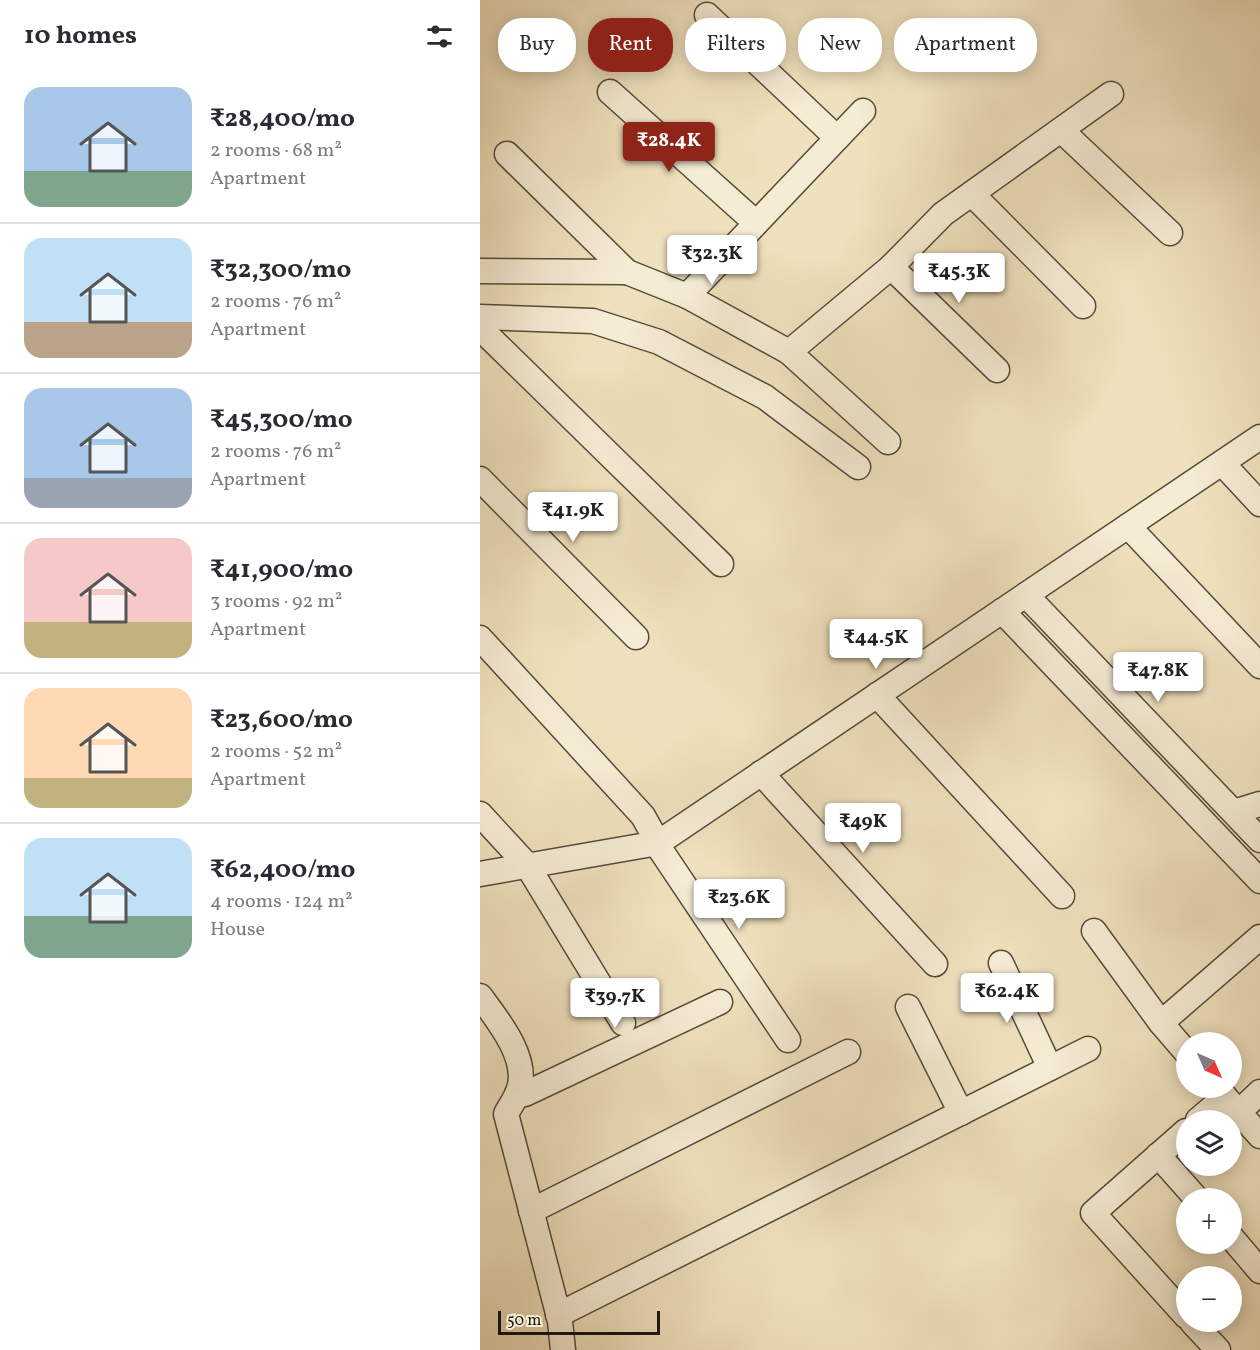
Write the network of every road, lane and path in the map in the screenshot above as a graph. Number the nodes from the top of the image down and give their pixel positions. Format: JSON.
{"nodes":[{"id":1,"x":707,"y":15,"type":"dead end"},
{"id":2,"x":610,"y":92,"type":"dead end"},
{"id":3,"x":1111,"y":94,"type":"dead end"},
{"id":4,"x":862,"y":111,"type":"dead end"},
{"id":5,"x":1061,"y":130,"type":"junction"},
{"id":6,"x":837,"y":138,"type":"junction"},
{"id":7,"x":507,"y":154,"type":"dead end"},
{"id":8,"x":972,"y":194,"type":"junction"},
{"id":9,"x":756,"y":223,"type":"junction"},
{"id":10,"x":1170,"y":233,"type":"dead end"},
{"id":11,"x":891,"y":267,"type":"junction"},
{"id":12,"x":480,"y":271,"type":"edge"},
{"id":13,"x":627,"y":272,"type":"junction"},
{"id":14,"x":687,"y":296,"type":"junction"},
{"id":15,"x":1083,"y":306,"type":"dead end"},
{"id":16,"x":480,"y":317,"type":"edge"},
{"id":17,"x":480,"y":328,"type":"edge"},
{"id":18,"x":789,"y":352,"type":"junction"},
{"id":19,"x":997,"y":370,"type":"dead end"},
{"id":20,"x":1260,"y":437,"type":"edge"},
{"id":21,"x":888,"y":442,"type":"dead end"},
{"id":22,"x":1222,"y":463,"type":"junction"},
{"id":23,"x":858,"y":467,"type":"dead end"},
{"id":24,"x":480,"y":479,"type":"edge"},
{"id":25,"x":1260,"y":504,"type":"edge"},
{"id":26,"x":1128,"y":526,"type":"junction"},
{"id":27,"x":722,"y":564,"type":"dead end"},
{"id":28,"x":1026,"y":595,"type":"junction"},
{"id":29,"x":1002,"y":611,"type":"junction"},
{"id":30,"x":636,"y":637,"type":"dead end"},
{"id":31,"x":480,"y":638,"type":"edge"},
{"id":32,"x":1260,"y":666,"type":"edge"},
{"id":33,"x":877,"y":695,"type":"junction"},
{"id":34,"x":761,"y":773,"type":"junction"},
{"id":35,"x":1260,"y":804,"type":"edge"},
{"id":36,"x":1234,"y":812,"type":"junction"},
{"id":37,"x":480,"y":814,"type":"edge"},
{"id":38,"x":1260,"y":840,"type":"edge"},
{"id":39,"x":657,"y":843,"type":"junction"},
{"id":40,"x":528,"y":865,"type":"junction"},
{"id":41,"x":480,"y":874,"type":"edge"},
{"id":42,"x":1260,"y":880,"type":"edge"},
{"id":43,"x":1062,"y":896,"type":"dead end"},
{"id":44,"x":1094,"y":931,"type":"dead end"},
{"id":45,"x":1260,"y":937,"type":"edge"},
{"id":46,"x":1001,"y":963,"type":"dead end"},
{"id":47,"x":935,"y":964,"type":"dead end"},
{"id":48,"x":480,"y":996,"type":"edge"},
{"id":49,"x":720,"y":1002,"type":"dead end"},
{"id":50,"x":908,"y":1007,"type":"dead end"},
{"id":51,"x":623,"y":1023,"type":"dead end"},
{"id":52,"x":1161,"y":1023,"type":"junction"},
{"id":53,"x":788,"y":1040,"type":"dead end"},
{"id":54,"x":1176,"y":1040,"type":"edge"},
{"id":55,"x":1088,"y":1049,"type":"dead end"},
{"id":56,"x":848,"y":1052,"type":"dead end"},
{"id":57,"x":1050,"y":1068,"type":"junction"},
{"id":58,"x":1260,"y":1092,"type":"edge"},
{"id":59,"x":517,"y":1094,"type":"junction"},
{"id":60,"x":1227,"y":1099,"type":"edge"},
{"id":61,"x":1212,"y":1110,"type":"edge"},
{"id":62,"x":961,"y":1113,"type":"junction"},
{"id":63,"x":1260,"y":1136,"type":"edge"},
{"id":64,"x":1176,"y":1140,"type":"edge"},
{"id":65,"x":1158,"y":1155,"type":"junction"},
{"id":66,"x":1187,"y":1188,"type":"edge"},
{"id":67,"x":531,"y":1211,"type":"junction"},
{"id":68,"x":1242,"y":1250,"type":"edge"},
{"id":69,"x":1260,"y":1271,"type":"edge"},
{"id":70,"x":1176,"y":1305,"type":"edge"},
{"id":71,"x":558,"y":1315,"type":"junction"},
{"id":72,"x":1201,"y":1332,"type":"edge"},
{"id":73,"x":563,"y":1350,"type":"edge"},
{"id":74,"x":1218,"y":1350,"type":"edge"}],
"edges":[{"from":1,"to":6,"type":"street"},
{"from":2,"to":9,"type":"street"},
{"from":3,"to":5,"type":"street"},
{"from":4,"to":6,"type":"street"},
{"from":5,"to":8,"type":"street"},
{"from":5,"to":10,"type":"street"},
{"from":6,"to":9,"type":"street"},
{"from":7,"to":13,"type":"street"},
{"from":8,"to":11,"type":"street"},
{"from":8,"to":15,"type":"street"},
{"from":9,"to":14,"type":"street"},
{"from":11,"to":18,"type":"street"},
{"from":11,"to":19,"type":"street"},
{"from":12,"to":13,"type":"street"},
{"from":13,"to":14,"type":"street"},
{"from":14,"to":18,"type":"street"},
{"from":16,"to":23,"type":"street"},
{"from":17,"to":27,"type":"street"},
{"from":18,"to":21,"type":"street"},
{"from":20,"to":22,"type":"street"},
{"from":22,"to":25,"type":"street"},
{"from":22,"to":26,"type":"street"},
{"from":24,"to":30,"type":"street"},
{"from":26,"to":28,"type":"street"},
{"from":26,"to":32,"type":"street"},
{"from":28,"to":29,"type":"street"},
{"from":28,"to":36,"type":"street"},
{"from":29,"to":33,"type":"street"},
{"from":29,"to":42,"type":"street"},
{"from":31,"to":39,"type":"street"},
{"from":33,"to":34,"type":"street"},
{"from":33,"to":43,"type":"street"},
{"from":34,"to":39,"type":"street"},
{"from":34,"to":47,"type":"street"},
{"from":35,"to":36,"type":"street"},
{"from":36,"to":38,"type":"street"},
{"from":37,"to":40,"type":"street"},
{"from":39,"to":40,"type":"street"},
{"from":39,"to":53,"type":"street"},
{"from":40,"to":41,"type":"street"},
{"from":40,"to":51,"type":"street"},
{"from":44,"to":52,"type":"street"},
{"from":45,"to":52,"type":"street"},
{"from":46,"to":57,"type":"street"},
{"from":48,"to":59,"type":"street"},
{"from":49,"to":59,"type":"street"},
{"from":50,"to":62,"type":"street"},
{"from":52,"to":54,"type":"street"},
{"from":55,"to":57,"type":"street"},
{"from":56,"to":67,"type":"street"},
{"from":57,"to":62,"type":"street"},
{"from":58,"to":60,"type":"street"},
{"from":59,"to":67,"type":"street"},
{"from":60,"to":61,"type":"street"},
{"from":60,"to":63,"type":"street"},
{"from":62,"to":71,"type":"street"},
{"from":64,"to":65,"type":"street"},
{"from":65,"to":66,"type":"street"},
{"from":65,"to":70,"type":"street"},
{"from":67,"to":71,"type":"street"},
{"from":68,"to":69,"type":"street"},
{"from":71,"to":73,"type":"street"},
{"from":72,"to":74,"type":"street"}]}
